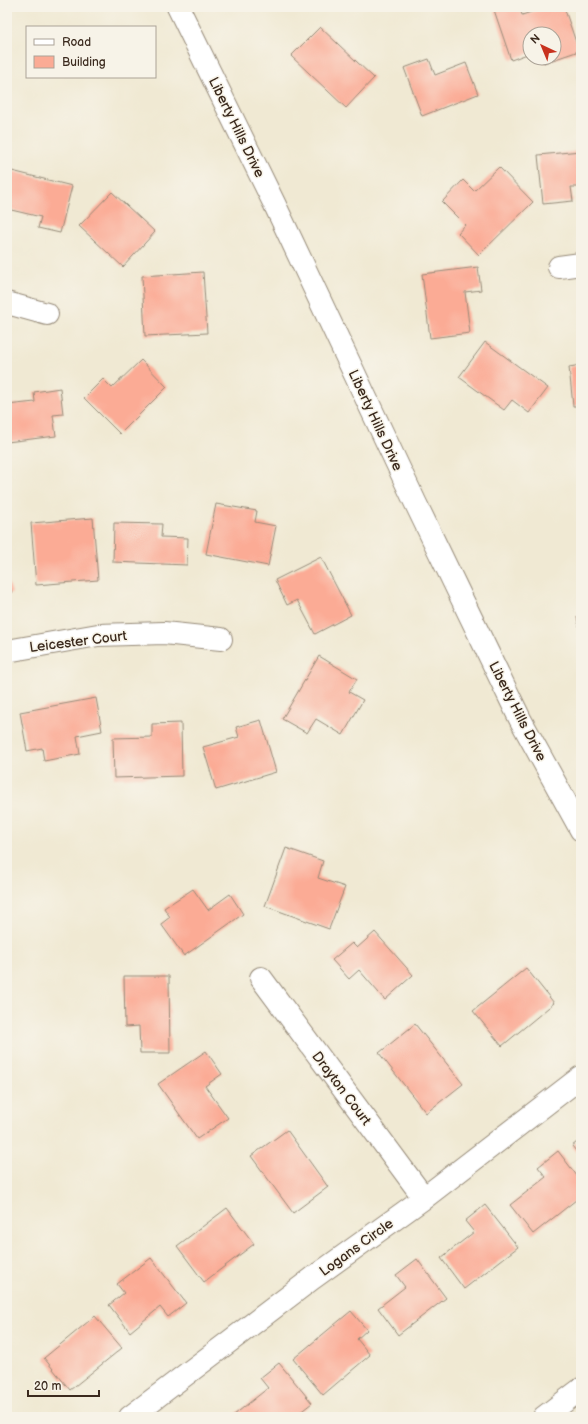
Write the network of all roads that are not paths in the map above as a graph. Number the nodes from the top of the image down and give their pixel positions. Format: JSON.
{"nodes":[{"id":1,"x":178,"y":7,"type":"edge"},
{"id":2,"x":581,"y":264,"type":"edge"},
{"id":3,"x":558,"y":267,"type":"dead end"},
{"id":4,"x":7,"y":303,"type":"edge"},
{"id":5,"x":47,"y":314,"type":"dead end"},
{"id":6,"x":221,"y":639,"type":"dead end"},
{"id":7,"x":7,"y":651,"type":"edge"},
{"id":8,"x":581,"y":830,"type":"edge"},
{"id":9,"x":261,"y":978,"type":"dead end"},
{"id":10,"x":581,"y":1077,"type":"edge"},
{"id":11,"x":424,"y":1198,"type":"junction"},
{"id":12,"x":581,"y":1389,"type":"edge"},
{"id":13,"x":130,"y":1417,"type":"edge"},
{"id":14,"x":544,"y":1417,"type":"edge"}],
"edges":[{"from":1,"to":8,"type":"street","name":"Liberty Hills Drive"},
{"from":2,"to":3,"type":"street"},
{"from":4,"to":5,"type":"street"},
{"from":6,"to":7,"type":"street","name":"Leicester Court"},
{"from":9,"to":11,"type":"street","name":"Drayton Court"},
{"from":10,"to":11,"type":"street","name":"Logans Circle"},
{"from":11,"to":13,"type":"street","name":"Logans Circle"},
{"from":12,"to":14,"type":"street"}]}
